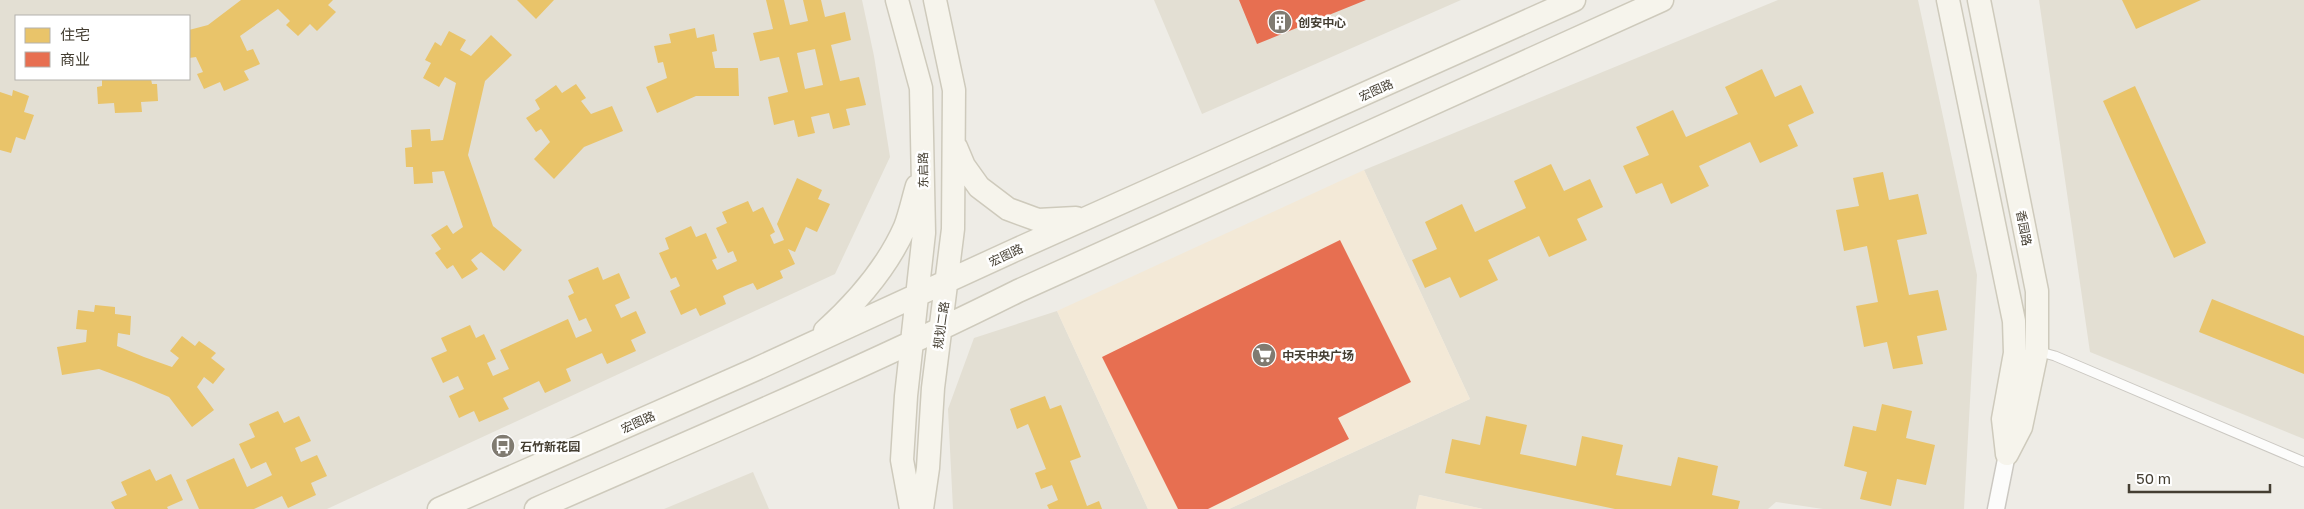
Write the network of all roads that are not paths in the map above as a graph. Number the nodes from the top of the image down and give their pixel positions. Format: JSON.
{"nodes":[{"id":1,"x":897,"y":0,"type":"edge"},
{"id":2,"x":935,"y":0,"type":"edge"},
{"id":3,"x":1574,"y":0,"type":"edge"},
{"id":4,"x":1662,"y":0,"type":"edge"},
{"id":5,"x":1948,"y":0,"type":"edge"},
{"id":6,"x":1979,"y":0,"type":"edge"},
{"id":7,"x":954,"y":141,"type":"junction"},
{"id":8,"x":923,"y":166,"type":"junction"},
{"id":9,"x":1089,"y":218,"type":"junction"},
{"id":10,"x":947,"y":283,"type":"junction"},
{"id":11,"x":918,"y":296,"type":"junction"},
{"id":12,"x":941,"y":329,"type":"junction"},
{"id":13,"x":913,"y":342,"type":"junction"},
{"id":14,"x":807,"y":346,"type":"junction"},
{"id":15,"x":2026,"y":352,"type":"junction"},
{"id":16,"x":2006,"y":454,"type":"joint"},
{"id":17,"x":2304,"y":462,"type":"edge"},
{"id":18,"x":439,"y":509,"type":"edge"},
{"id":19,"x":536,"y":509,"type":"edge"},
{"id":20,"x":911,"y":509,"type":"edge"},
{"id":21,"x":922,"y":509,"type":"edge"},
{"id":22,"x":1996,"y":509,"type":"edge"}],
"edges":[{"from":1,"to":8,"type":"main road","name":"东启路"},
{"from":2,"to":7,"type":"main road"},
{"from":3,"to":9,"type":"main road","name":"宏图路"},
{"from":4,"to":12,"type":"main road"},
{"from":5,"to":15,"type":"main road","name":"香园路"},
{"from":6,"to":15,"type":"main road","name":"香园路"},
{"from":7,"to":9,"type":"main road"},
{"from":7,"to":10,"type":"main road","name":"规划二路"},
{"from":8,"to":11,"type":"main road","name":"东启路"},
{"from":8,"to":14,"type":"main road"},
{"from":9,"to":10,"type":"main road","name":"宏图路"},
{"from":10,"to":11,"type":"main road","name":"宏图路"},
{"from":10,"to":12,"type":"main road","name":"规划二路"},
{"from":11,"to":13,"type":"main road","name":"东启路"},
{"from":11,"to":14,"type":"main road","name":"宏图路"},
{"from":12,"to":13,"type":"main road"},
{"from":12,"to":21,"type":"main road","name":"规划二路"},
{"from":13,"to":19,"type":"main road"},
{"from":13,"to":20,"type":"main road","name":"规划二路"},
{"from":14,"to":18,"type":"main road","name":"宏图路"},
{"from":15,"to":16,"type":"main road","name":"香园路"},
{"from":15,"to":17,"type":"lane"},
{"from":16,"to":22,"type":"street","name":"香园路"}]}
